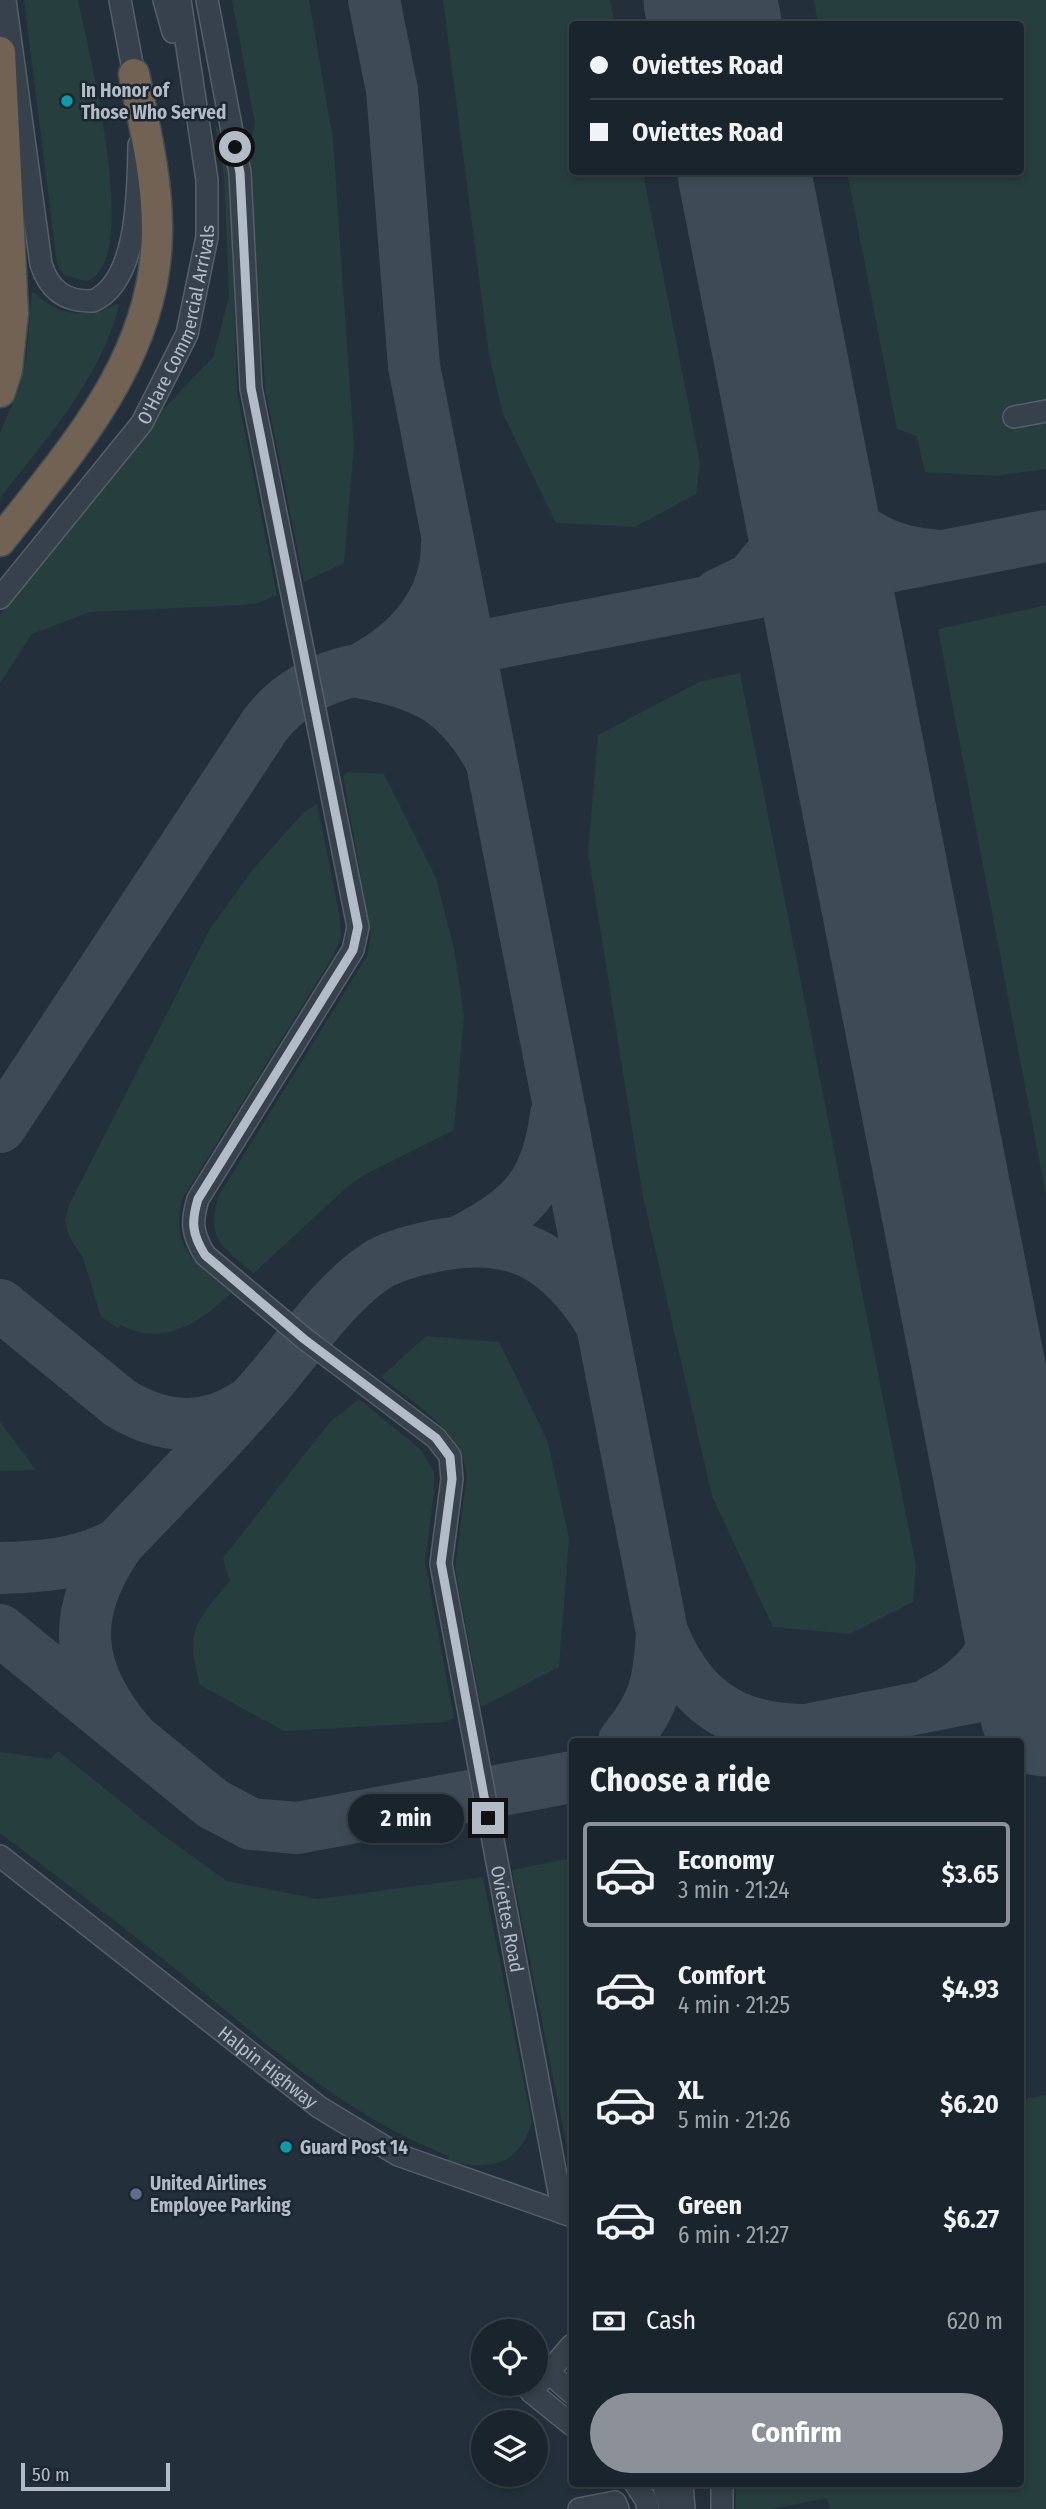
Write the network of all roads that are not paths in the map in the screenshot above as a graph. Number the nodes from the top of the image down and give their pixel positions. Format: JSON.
{"nodes":[{"id":1,"x":5,"y":0,"type":"edge"},
{"id":2,"x":120,"y":0,"type":"edge"},
{"id":3,"x":164,"y":0,"type":"edge"},
{"id":4,"x":180,"y":0,"type":"edge"},
{"id":5,"x":206,"y":0,"type":"edge"},
{"id":6,"x":0,"y":52,"type":"edge"},
{"id":7,"x":134,"y":74,"type":"junction"},
{"id":8,"x":200,"y":128,"type":"junction"},
{"id":9,"x":0,"y":392,"type":"edge"},
{"id":10,"x":1046,"y":411,"type":"edge"},
{"id":11,"x":1014,"y":417,"type":"dead end"},
{"id":12,"x":0,"y":541,"type":"edge"},
{"id":13,"x":0,"y":598,"type":"edge"},
{"id":14,"x":0,"y":1856,"type":"edge"},
{"id":15,"x":568,"y":2214,"type":"edge"},
{"id":16,"x":569,"y":2352,"type":"edge"},
{"id":17,"x":548,"y":2373,"type":"edge"},
{"id":18,"x":548,"y":2385,"type":"edge"},
{"id":19,"x":548,"y":2389,"type":"edge"},
{"id":20,"x":569,"y":2392,"type":"edge"},
{"id":21,"x":548,"y":2394,"type":"edge"},
{"id":22,"x":569,"y":2406,"type":"edge"},
{"id":23,"x":569,"y":2421,"type":"edge"},
{"id":24,"x":666,"y":2487,"type":"edge"},
{"id":25,"x":674,"y":2487,"type":"edge"},
{"id":26,"x":683,"y":2487,"type":"edge"},
{"id":27,"x":689,"y":2487,"type":"edge"},
{"id":28,"x":722,"y":2487,"type":"edge"},
{"id":29,"x":579,"y":2509,"type":"edge"},
{"id":30,"x":618,"y":2509,"type":"edge"},
{"id":31,"x":674,"y":2509,"type":"edge"},
{"id":32,"x":686,"y":2509,"type":"edge"},
{"id":33,"x":722,"y":2509,"type":"edge"}],
"edges":[{"from":1,"to":7,"type":"street"},
{"from":2,"to":7,"type":"street"},
{"from":3,"to":8,"type":"street"},
{"from":4,"to":8,"type":"street","name":"O'Hare Commercial Arrivals"},
{"from":5,"to":15,"type":"street","name":"Oviettes Road"},
{"from":6,"to":9,"type":"highway"},
{"from":7,"to":12,"type":"highway"},
{"from":8,"to":13,"type":"street","name":"O'Hare Commercial Arrivals"},
{"from":10,"to":11,"type":"street"},
{"from":14,"to":15,"type":"street","name":"Halpin Highway"},
{"from":16,"to":17,"type":"street"},
{"from":18,"to":20,"type":"street"},
{"from":19,"to":22,"type":"street"},
{"from":21,"to":23,"type":"street"},
{"from":24,"to":31,"type":"street"},
{"from":25,"to":31,"type":"street"},
{"from":26,"to":32,"type":"street"},
{"from":27,"to":32,"type":"street"},
{"from":28,"to":33,"type":"street"},
{"from":29,"to":30,"type":"street"}]}
